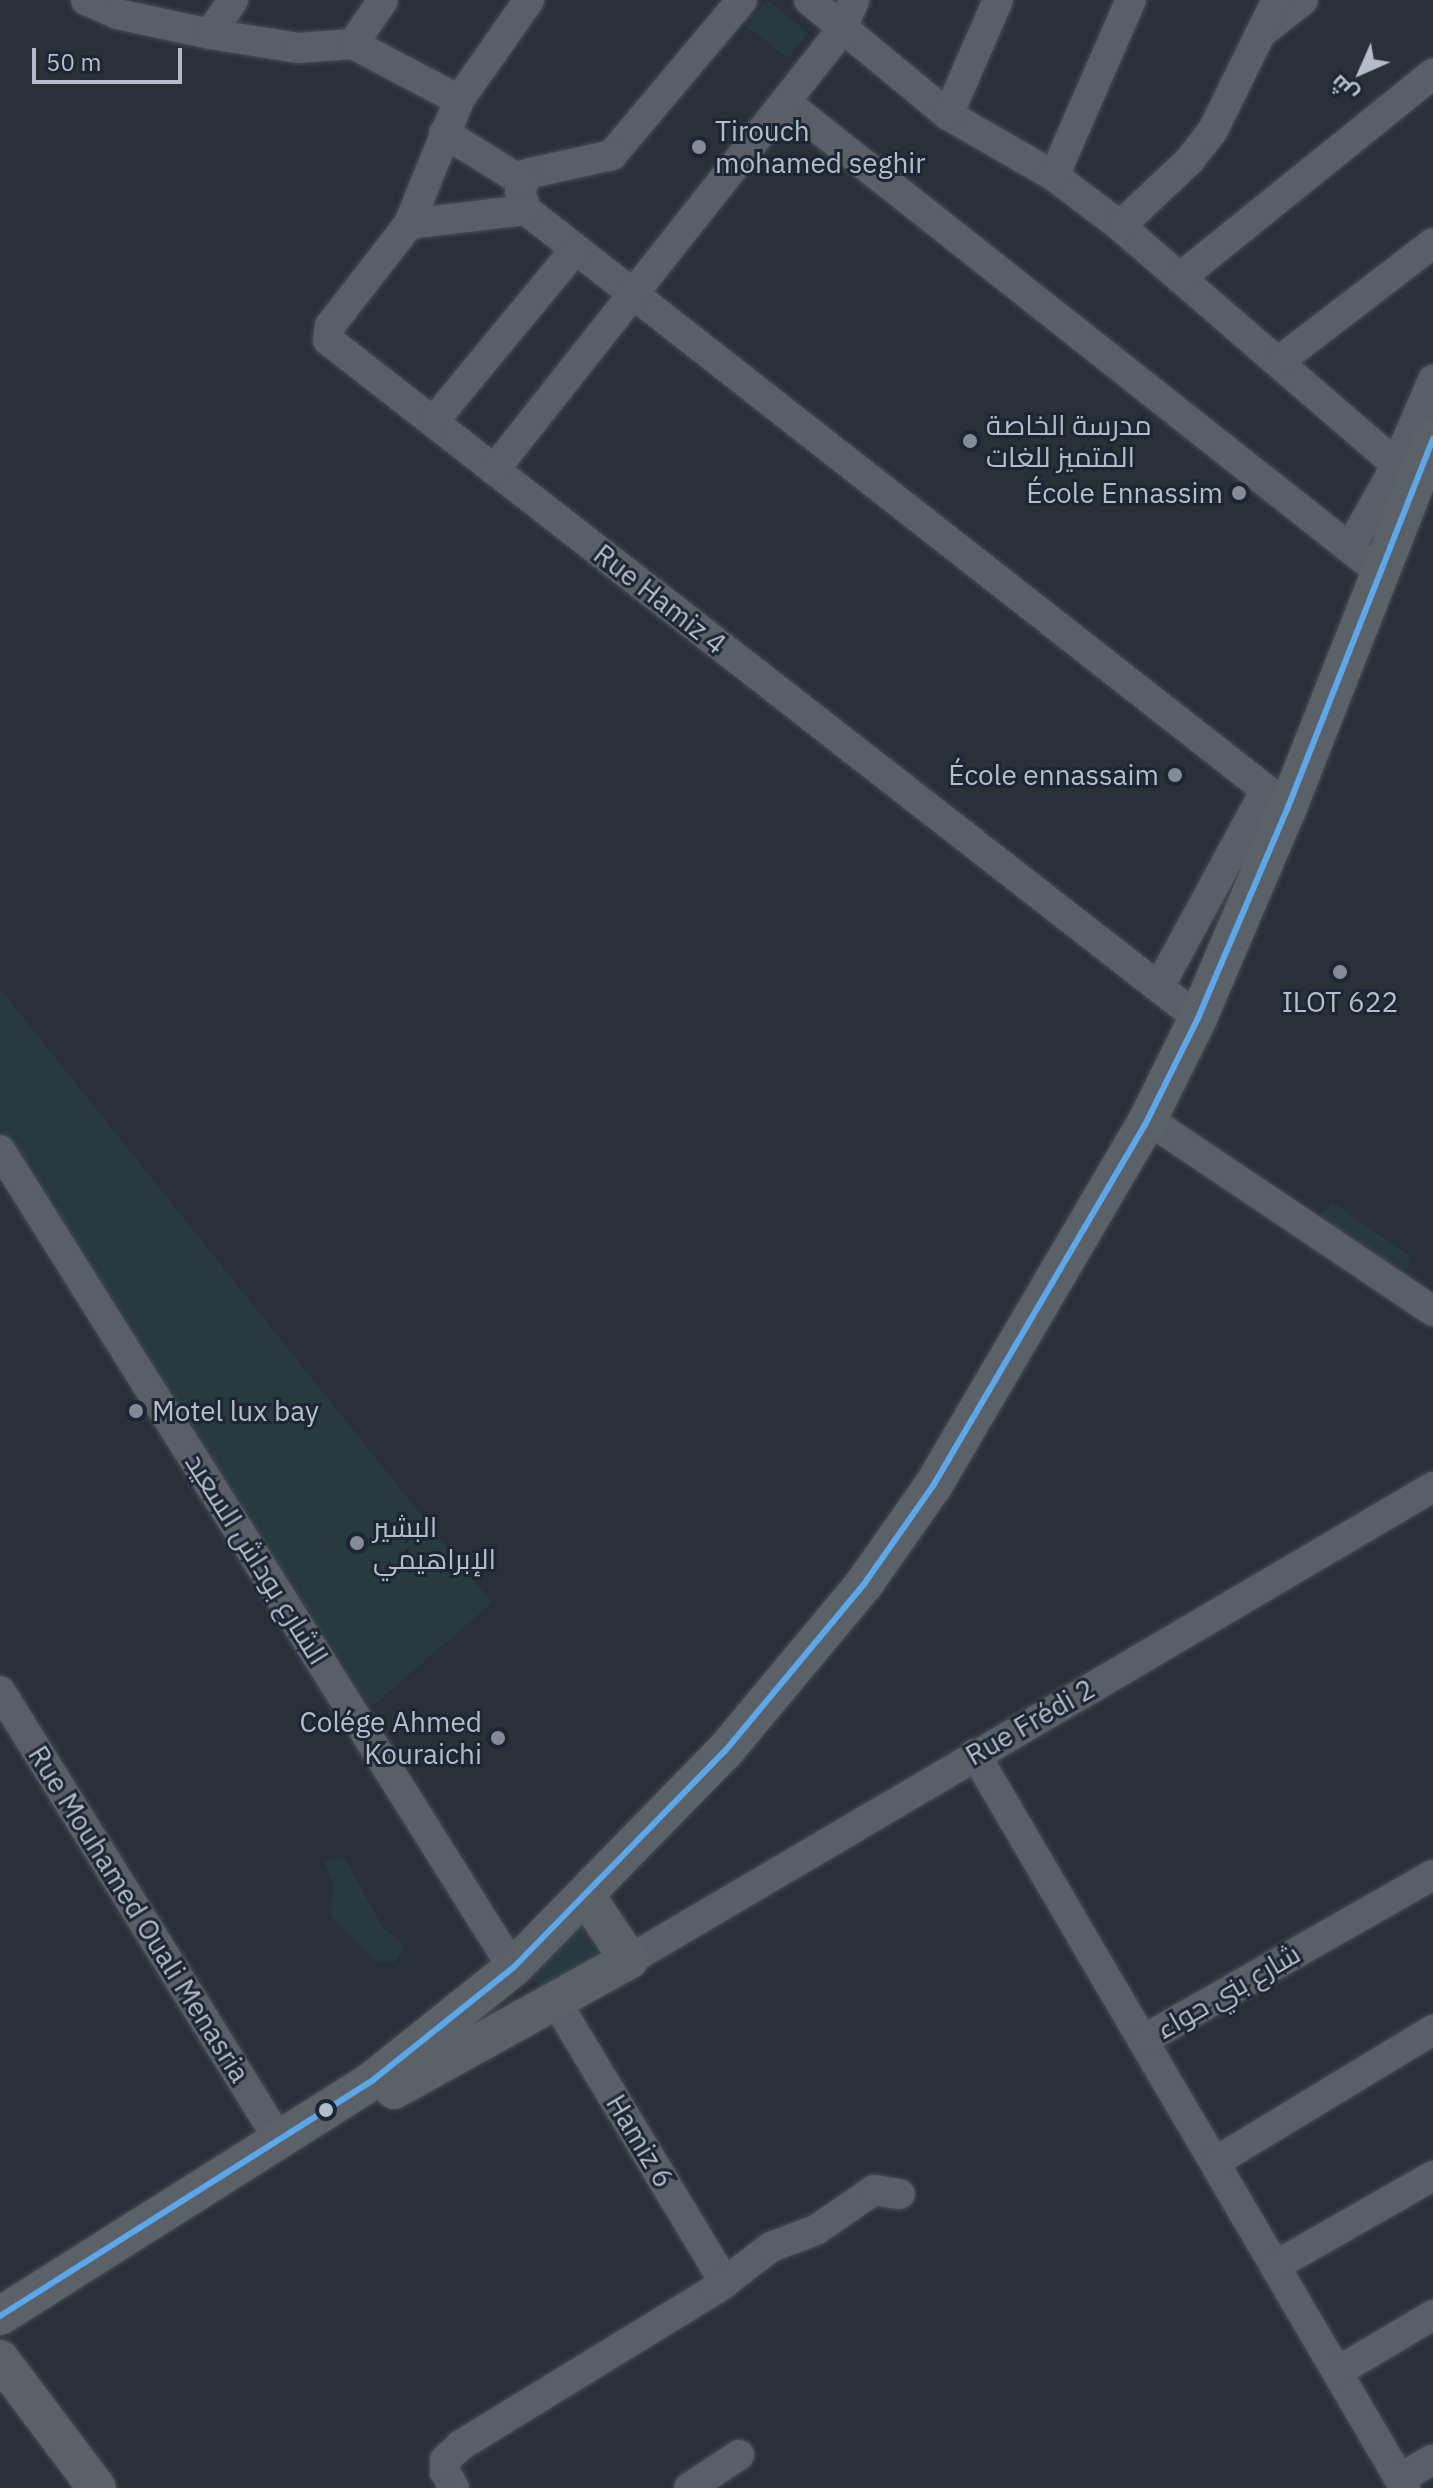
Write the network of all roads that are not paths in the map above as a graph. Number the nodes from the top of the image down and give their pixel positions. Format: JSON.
{"nodes":[{"id":1,"x":86,"y":0,"type":"edge"},
{"id":2,"x":233,"y":0,"type":"edge"},
{"id":3,"x":383,"y":0,"type":"edge"},
{"id":4,"x":529,"y":0,"type":"edge"},
{"id":5,"x":742,"y":0,"type":"edge"},
{"id":6,"x":809,"y":0,"type":"edge"},
{"id":7,"x":854,"y":0,"type":"edge"},
{"id":8,"x":998,"y":0,"type":"edge"},
{"id":9,"x":1131,"y":0,"type":"edge"},
{"id":10,"x":1277,"y":0,"type":"edge"},
{"id":11,"x":1303,"y":0,"type":"edge"},
{"id":12,"x":122,"y":7,"type":"edge"},
{"id":13,"x":841,"y":31,"type":"junction"},
{"id":14,"x":1263,"y":32,"type":"junction"},
{"id":15,"x":210,"y":34,"type":"junction"},
{"id":16,"x":353,"y":44,"type":"junction"},
{"id":17,"x":1433,"y":74,"type":"edge"},
{"id":18,"x":459,"y":100,"type":"junction"},
{"id":19,"x":785,"y":102,"type":"junction"},
{"id":20,"x":948,"y":115,"type":"junction"},
{"id":21,"x":444,"y":133,"type":"junction"},
{"id":22,"x":1054,"y":176,"type":"junction"},
{"id":23,"x":524,"y":196,"type":"junction"},
{"id":24,"x":409,"y":224,"type":"junction"},
{"id":25,"x":1120,"y":226,"type":"junction"},
{"id":26,"x":1433,"y":243,"type":"edge"},
{"id":27,"x":574,"y":251,"type":"junction"},
{"id":28,"x":1181,"y":277,"type":"junction"},
{"id":29,"x":629,"y":293,"type":"junction"},
{"id":30,"x":1278,"y":362,"type":"junction"},
{"id":31,"x":1433,"y":380,"type":"edge"},
{"id":32,"x":433,"y":422,"type":"junction"},
{"id":33,"x":1433,"y":439,"type":"edge"},
{"id":34,"x":494,"y":470,"type":"junction"},
{"id":35,"x":1416,"y":476,"type":"edge"},
{"id":36,"x":1350,"y":548,"type":"junction"},
{"id":37,"x":1380,"y":572,"type":"junction"},
{"id":38,"x":1277,"y":798,"type":"junction"},
{"id":39,"x":1159,"y":987,"type":"junction"},
{"id":40,"x":1198,"y":1018,"type":"junction"},
{"id":41,"x":1159,"y":1127,"type":"junction"},
{"id":42,"x":0,"y":1150,"type":"edge"},
{"id":43,"x":1433,"y":1311,"type":"edge"},
{"id":44,"x":1433,"y":1487,"type":"edge"},
{"id":45,"x":0,"y":1691,"type":"edge"},
{"id":46,"x":975,"y":1754,"type":"junction"},
{"id":47,"x":1430,"y":1885,"type":"edge"},
{"id":48,"x":590,"y":1902,"type":"junction"},
{"id":49,"x":629,"y":1960,"type":"junction"},
{"id":50,"x":513,"y":1968,"type":"junction"},
{"id":51,"x":548,"y":2003,"type":"junction"},
{"id":52,"x":1433,"y":2030,"type":"edge"},
{"id":53,"x":1145,"y":2039,"type":"junction"},
{"id":54,"x":278,"y":2138,"type":"junction"},
{"id":55,"x":1215,"y":2162,"type":"junction"},
{"id":56,"x":1433,"y":2176,"type":"edge"},
{"id":57,"x":900,"y":2194,"type":"dead end"},
{"id":58,"x":1275,"y":2266,"type":"junction"},
{"id":59,"x":725,"y":2283,"type":"junction"},
{"id":60,"x":1433,"y":2315,"type":"edge"},
{"id":61,"x":0,"y":2320,"type":"edge"},
{"id":62,"x":0,"y":2359,"type":"edge"},
{"id":63,"x":1337,"y":2372,"type":"junction"},
{"id":64,"x":739,"y":2455,"type":"dead end"},
{"id":65,"x":1433,"y":2459,"type":"edge"},
{"id":66,"x":1402,"y":2483,"type":"edge"},
{"id":67,"x":97,"y":2488,"type":"edge"},
{"id":68,"x":454,"y":2488,"type":"edge"},
{"id":69,"x":689,"y":2488,"type":"edge"}],
"edges":[{"from":1,"to":12,"type":"street"},
{"from":2,"to":15,"type":"street"},
{"from":3,"to":16,"type":"street"},
{"from":4,"to":18,"type":"street"},
{"from":5,"to":23,"type":"street"},
{"from":6,"to":13,"type":"street"},
{"from":7,"to":13,"type":"street"},
{"from":8,"to":20,"type":"street"},
{"from":9,"to":22,"type":"street"},
{"from":10,"to":14,"type":"street"},
{"from":11,"to":14,"type":"street"},
{"from":12,"to":15,"type":"street"},
{"from":13,"to":19,"type":"street"},
{"from":13,"to":20,"type":"street"},
{"from":14,"to":25,"type":"street"},
{"from":15,"to":16,"type":"street"},
{"from":16,"to":18,"type":"street"},
{"from":17,"to":28,"type":"street"},
{"from":18,"to":21,"type":"street"},
{"from":19,"to":29,"type":"street"},
{"from":19,"to":36,"type":"street"},
{"from":20,"to":22,"type":"street"},
{"from":21,"to":23,"type":"street"},
{"from":21,"to":24,"type":"street"},
{"from":22,"to":25,"type":"street"},
{"from":23,"to":24,"type":"street"},
{"from":23,"to":27,"type":"street"},
{"from":24,"to":32,"type":"street","name":"Rue Hamiz 4"},
{"from":25,"to":28,"type":"street"},
{"from":26,"to":30,"type":"street"},
{"from":27,"to":29,"type":"street"},
{"from":27,"to":32,"type":"street"},
{"from":28,"to":30,"type":"street"},
{"from":29,"to":34,"type":"street"},
{"from":29,"to":38,"type":"street"},
{"from":30,"to":35,"type":"street"},
{"from":31,"to":35,"type":"street"},
{"from":32,"to":34,"type":"street","name":"Rue Hamiz 4"},
{"from":33,"to":35,"type":"main road"},
{"from":34,"to":39,"type":"street","name":"Rue Hamiz 4"},
{"from":35,"to":36,"type":"street"},
{"from":35,"to":37,"type":"main road"},
{"from":35,"to":41,"type":"main road"},
{"from":36,"to":37,"type":"street"},
{"from":37,"to":38,"type":"main road"},
{"from":38,"to":39,"type":"street"},
{"from":38,"to":40,"type":"main road"},
{"from":39,"to":40,"type":"street","name":"Rue Hamiz 4"},
{"from":40,"to":48,"type":"main road"},
{"from":41,"to":43,"type":"street"},
{"from":41,"to":48,"type":"main road"},
{"from":42,"to":50,"type":"street","name":"الشارع بوداش السعيد"},
{"from":44,"to":46,"type":"street","name":"Rue Frédi 2"},
{"from":45,"to":54,"type":"street","name":"Rue Mouhamed Ouali Menasria"},
{"from":46,"to":49,"type":"street","name":"Rue Frédi 2"},
{"from":46,"to":53,"type":"street","name":"شارع بني حواء"},
{"from":47,"to":53,"type":"street","name":"شارع بني حواء"},
{"from":48,"to":49,"type":"main road"},
{"from":48,"to":50,"type":"main road"},
{"from":49,"to":51,"type":"main road"},
{"from":50,"to":51,"type":"main road"},
{"from":50,"to":54,"type":"main road"},
{"from":51,"to":59,"type":"street","name":"Hamiz 6"},
{"from":51,"to":61,"type":"main road"},
{"from":52,"to":55,"type":"street"},
{"from":53,"to":55,"type":"street"},
{"from":54,"to":61,"type":"main road"},
{"from":55,"to":58,"type":"street"},
{"from":56,"to":58,"type":"street"},
{"from":57,"to":59,"type":"street"},
{"from":58,"to":63,"type":"street"},
{"from":59,"to":68,"type":"street"},
{"from":60,"to":63,"type":"street"},
{"from":62,"to":67,"type":"main road"},
{"from":63,"to":66,"type":"street"},
{"from":64,"to":69,"type":"street"},
{"from":65,"to":66,"type":"street"}]}
